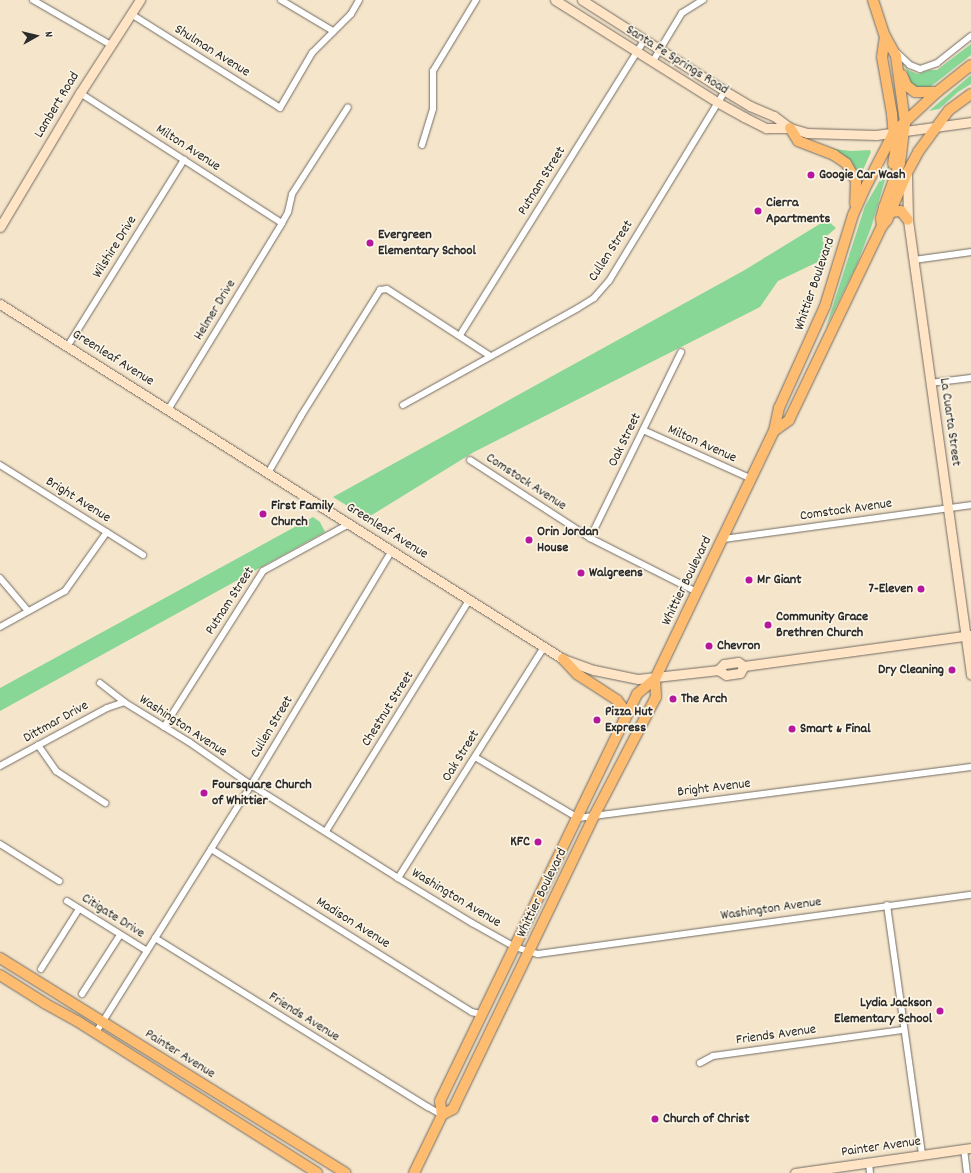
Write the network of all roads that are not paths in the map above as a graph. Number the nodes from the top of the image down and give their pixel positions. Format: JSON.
{"nodes":[{"id":1,"x":33,"y":0,"type":"edge"},
{"id":2,"x":140,"y":0,"type":"edge"},
{"id":3,"x":280,"y":0,"type":"edge"},
{"id":4,"x":359,"y":0,"type":"edge"},
{"id":5,"x":476,"y":0,"type":"edge"},
{"id":6,"x":582,"y":0,"type":"edge"},
{"id":7,"x":703,"y":0,"type":"edge"},
{"id":8,"x":873,"y":0,"type":"edge"},
{"id":9,"x":561,"y":1,"type":"edge"},
{"id":10,"x":131,"y":14,"type":"junction"},
{"id":11,"x":333,"y":31,"type":"junction"},
{"id":12,"x":885,"y":36,"type":"junction"},
{"id":13,"x":971,"y":36,"type":"edge"},
{"id":14,"x":644,"y":40,"type":"junction"},
{"id":15,"x":111,"y":45,"type":"junction"},
{"id":16,"x":891,"y":47,"type":"junction"},
{"id":17,"x":660,"y":48,"type":"junction"},
{"id":18,"x":637,"y":52,"type":"junction"},
{"id":19,"x":653,"y":61,"type":"junction"},
{"id":20,"x":971,"y":65,"type":"edge"},
{"id":21,"x":899,"y":68,"type":"junction"},
{"id":22,"x":725,"y":91,"type":"junction"},
{"id":23,"x":937,"y":92,"type":"junction"},
{"id":24,"x":80,"y":93,"type":"junction"},
{"id":25,"x":971,"y":94,"type":"edge"},
{"id":26,"x":717,"y":102,"type":"junction"},
{"id":27,"x":348,"y":107,"type":"dead end"},
{"id":28,"x":971,"y":122,"type":"edge"},
{"id":29,"x":936,"y":126,"type":"junction"},
{"id":30,"x":905,"y":127,"type":"junction"},
{"id":31,"x":790,"y":128,"type":"junction"},
{"id":32,"x":894,"y":132,"type":"junction"},
{"id":33,"x":422,"y":145,"type":"dead end"},
{"id":34,"x":184,"y":160,"type":"junction"},
{"id":35,"x":907,"y":173,"type":"junction"},
{"id":36,"x":887,"y":209,"type":"junction"},
{"id":37,"x":853,"y":215,"type":"junction"},
{"id":38,"x":908,"y":220,"type":"junction"},
{"id":39,"x":282,"y":223,"type":"junction"},
{"id":40,"x":0,"y":227,"type":"edge"},
{"id":41,"x":971,"y":252,"type":"edge"},
{"id":42,"x":914,"y":260,"type":"junction"},
{"id":43,"x":0,"y":304,"type":"edge"},
{"id":44,"x":460,"y":335,"type":"junction"},
{"id":45,"x":67,"y":347,"type":"junction"},
{"id":46,"x":681,"y":352,"type":"dead end"},
{"id":47,"x":490,"y":356,"type":"junction"},
{"id":48,"x":971,"y":378,"type":"edge"},
{"id":49,"x":930,"y":383,"type":"junction"},
{"id":50,"x":403,"y":405,"type":"dead end"},
{"id":51,"x":168,"y":410,"type":"junction"},
{"id":52,"x":643,"y":430,"type":"junction"},
{"id":53,"x":774,"y":432,"type":"junction"},
{"id":54,"x":470,"y":460,"type":"dead end"},
{"id":55,"x":0,"y":465,"type":"edge"},
{"id":56,"x":268,"y":472,"type":"junction"},
{"id":57,"x":752,"y":479,"type":"junction"},
{"id":58,"x":971,"y":505,"type":"edge"},
{"id":59,"x":948,"y":508,"type":"junction"},
{"id":60,"x":349,"y":524,"type":"junction"},
{"id":61,"x":107,"y":532,"type":"junction"},
{"id":62,"x":590,"y":538,"type":"junction"},
{"id":63,"x":723,"y":539,"type":"junction"},
{"id":64,"x":391,"y":552,"type":"junction"},
{"id":65,"x":143,"y":555,"type":"dead end"},
{"id":66,"x":0,"y":578,"type":"edge"},
{"id":67,"x":696,"y":592,"type":"junction"},
{"id":68,"x":470,"y":600,"type":"junction"},
{"id":69,"x":28,"y":611,"type":"junction"},
{"id":70,"x":0,"y":627,"type":"edge"},
{"id":71,"x":968,"y":636,"type":"edge"},
{"id":72,"x":544,"y":647,"type":"junction"},
{"id":73,"x":563,"y":659,"type":"junction"},
{"id":74,"x":971,"y":675,"type":"edge"},
{"id":75,"x":655,"y":678,"type":"junction"},
{"id":76,"x":100,"y":683,"type":"dead end"},
{"id":77,"x":124,"y":702,"type":"junction"},
{"id":78,"x":625,"y":719,"type":"junction"},
{"id":79,"x":164,"y":727,"type":"junction"},
{"id":80,"x":38,"y":745,"type":"junction"},
{"id":81,"x":475,"y":757,"type":"junction"},
{"id":82,"x":0,"y":766,"type":"edge"},
{"id":83,"x":971,"y":767,"type":"edge"},
{"id":84,"x":251,"y":785,"type":"junction"},
{"id":85,"x":105,"y":802,"type":"dead end"},
{"id":86,"x":594,"y":816,"type":"junction"},
{"id":87,"x":578,"y":818,"type":"junction"},
{"id":88,"x":326,"y":831,"type":"junction"},
{"id":89,"x":0,"y":844,"type":"edge"},
{"id":90,"x":211,"y":848,"type":"junction"},
{"id":91,"x":398,"y":878,"type":"junction"},
{"id":92,"x":59,"y":881,"type":"dead end"},
{"id":93,"x":971,"y":895,"type":"edge"},
{"id":94,"x":67,"y":902,"type":"dead end"},
{"id":95,"x":887,"y":905,"type":"junction"},
{"id":96,"x":79,"y":909,"type":"junction"},
{"id":97,"x":120,"y":935,"type":"junction"},
{"id":98,"x":155,"y":938,"type":"junction"},
{"id":99,"x":516,"y":947,"type":"junction"},
{"id":100,"x":147,"y":951,"type":"junction"},
{"id":101,"x":529,"y":951,"type":"junction"},
{"id":102,"x":0,"y":958,"type":"edge"},
{"id":103,"x":41,"y":968,"type":"dead end"},
{"id":104,"x":0,"y":975,"type":"edge"},
{"id":105,"x":82,"y":994,"type":"dead end"},
{"id":106,"x":483,"y":1015,"type":"junction"},
{"id":107,"x":103,"y":1023,"type":"junction"},
{"id":108,"x":904,"y":1030,"type":"junction"},
{"id":109,"x":95,"y":1034,"type":"junction"},
{"id":110,"x":131,"y":1056,"type":"junction"},
{"id":111,"x":700,"y":1063,"type":"dead end"},
{"id":112,"x":175,"y":1068,"type":"junction"},
{"id":113,"x":442,"y":1115,"type":"junction"},
{"id":114,"x":967,"y":1149,"type":"edge"},
{"id":115,"x":922,"y":1155,"type":"junction"},
{"id":116,"x":869,"y":1162,"type":"junction"},
{"id":117,"x":317,"y":1173,"type":"edge"},
{"id":118,"x":345,"y":1173,"type":"edge"},
{"id":119,"x":414,"y":1173,"type":"edge"},
{"id":120,"x":795,"y":1173,"type":"edge"},
{"id":121,"x":870,"y":1173,"type":"edge"},
{"id":122,"x":967,"y":1173,"type":"edge"}],
"edges":[{"from":1,"to":15,"type":"street"},
{"from":2,"to":10,"type":"street","name":"Lambert Road"},
{"from":3,"to":11,"type":"street"},
{"from":4,"to":11,"type":"street"},
{"from":5,"to":33,"type":"street"},
{"from":6,"to":14,"type":"street","name":"Santa Fe Springs Road"},
{"from":7,"to":17,"type":"street"},
{"from":8,"to":12,"type":"main road"},
{"from":9,"to":18,"type":"street","name":"Santa Fe Springs Road"},
{"from":10,"to":11,"type":"street","name":"Shulman Avenue"},
{"from":10,"to":15,"type":"street","name":"Lambert Road"},
{"from":12,"to":16,"type":"main road"},
{"from":12,"to":32,"type":"main road"},
{"from":13,"to":16,"type":"street"},
{"from":14,"to":17,"type":"street","name":"Santa Fe Springs Road"},
{"from":14,"to":18,"type":"street","name":"Putnam Street"},
{"from":15,"to":24,"type":"street","name":"Lambert Road"},
{"from":16,"to":21,"type":"main road"},
{"from":17,"to":19,"type":"street"},
{"from":17,"to":22,"type":"street","name":"Santa Fe Springs Road"},
{"from":18,"to":19,"type":"street","name":"Santa Fe Springs Road"},
{"from":18,"to":44,"type":"street","name":"Putnam Street"},
{"from":19,"to":26,"type":"street","name":"Santa Fe Springs Road"},
{"from":20,"to":23,"type":"main road","name":"Whittier Boulevard"},
{"from":21,"to":23,"type":"main road"},
{"from":21,"to":30,"type":"main road"},
{"from":22,"to":26,"type":"street","name":"Cullen Street"},
{"from":22,"to":31,"type":"street","name":"Santa Fe Springs Road"},
{"from":23,"to":30,"type":"main road","name":"Whittier Boulevard"},
{"from":24,"to":34,"type":"street","name":"Milton Avenue"},
{"from":24,"to":40,"type":"street","name":"Lambert Road"},
{"from":25,"to":29,"type":"main road","name":"Whittier Boulevard"},
{"from":26,"to":31,"type":"street","name":"Santa Fe Springs Road"},
{"from":26,"to":47,"type":"street","name":"Cullen Street"},
{"from":27,"to":39,"type":"street","name":"Helmer Drive"},
{"from":28,"to":29,"type":"street"},
{"from":29,"to":30,"type":"street"},
{"from":29,"to":35,"type":"main road","name":"Whittier Boulevard"},
{"from":30,"to":32,"type":"main road","name":"Whittier Boulevard"},
{"from":30,"to":36,"type":"main road"},
{"from":31,"to":32,"type":"street","name":"Santa Fe Springs Road"},
{"from":31,"to":37,"type":"main road"},
{"from":32,"to":36,"type":"main road"},
{"from":32,"to":37,"type":"main road","name":"Whittier Boulevard"},
{"from":34,"to":39,"type":"street","name":"Milton Avenue"},
{"from":34,"to":45,"type":"street","name":"Wilshire Drive"},
{"from":35,"to":36,"type":"main road","name":"Whittier Boulevard"},
{"from":35,"to":38,"type":"street","name":"La Cuarta Street"},
{"from":36,"to":38,"type":"main road"},
{"from":36,"to":53,"type":"main road","name":"Whittier Boulevard"},
{"from":37,"to":53,"type":"main road","name":"Whittier Boulevard"},
{"from":38,"to":42,"type":"street","name":"La Cuarta Street"},
{"from":39,"to":51,"type":"street","name":"Helmer Drive"},
{"from":41,"to":42,"type":"street"},
{"from":42,"to":49,"type":"street","name":"La Cuarta Street"},
{"from":43,"to":45,"type":"street","name":"Greenleaf Avenue"},
{"from":44,"to":47,"type":"street"},
{"from":44,"to":56,"type":"street"},
{"from":45,"to":51,"type":"street","name":"Greenleaf Avenue"},
{"from":46,"to":52,"type":"street","name":"Oak Street"},
{"from":47,"to":50,"type":"street","name":"Cullen Street"},
{"from":48,"to":49,"type":"street"},
{"from":49,"to":59,"type":"street","name":"La Cuarta Street"},
{"from":51,"to":56,"type":"street","name":"Greenleaf Avenue"},
{"from":52,"to":57,"type":"street","name":"Milton Avenue"},
{"from":52,"to":62,"type":"street","name":"Oak Street"},
{"from":53,"to":57,"type":"main road","name":"Whittier Boulevard"},
{"from":54,"to":62,"type":"street","name":"Comstock Avenue"},
{"from":55,"to":61,"type":"street","name":"Bright Avenue"},
{"from":56,"to":60,"type":"street","name":"Greenleaf Avenue"},
{"from":57,"to":63,"type":"main road","name":"Whittier Boulevard"},
{"from":58,"to":59,"type":"street","name":"Comstock Avenue"},
{"from":59,"to":63,"type":"street","name":"Comstock Avenue"},
{"from":59,"to":71,"type":"street","name":"La Cuarta Street"},
{"from":60,"to":64,"type":"street","name":"Greenleaf Avenue"},
{"from":60,"to":79,"type":"street","name":"Putnam Street"},
{"from":61,"to":65,"type":"street","name":"Bright Avenue"},
{"from":61,"to":69,"type":"street"},
{"from":62,"to":67,"type":"street","name":"Comstock Avenue"},
{"from":63,"to":67,"type":"main road","name":"Whittier Boulevard"},
{"from":64,"to":68,"type":"street","name":"Greenleaf Avenue"},
{"from":64,"to":84,"type":"street","name":"Cullen Street"},
{"from":66,"to":69,"type":"street"},
{"from":67,"to":75,"type":"main road","name":"Whittier Boulevard"},
{"from":68,"to":72,"type":"street","name":"Greenleaf Avenue"},
{"from":68,"to":88,"type":"street","name":"Chestnut Street"},
{"from":69,"to":70,"type":"street"},
{"from":71,"to":74,"type":"street","name":"La Cuarta Street"},
{"from":71,"to":75,"type":"street","name":"Greenleaf Avenue"},
{"from":72,"to":73,"type":"street","name":"Greenleaf Avenue"},
{"from":72,"to":81,"type":"street","name":"Oak Street"},
{"from":73,"to":75,"type":"street","name":"Greenleaf Avenue"},
{"from":73,"to":78,"type":"main road"},
{"from":75,"to":78,"type":"main road","name":"Whittier Boulevard"},
{"from":75,"to":86,"type":"main road","name":"Whittier Boulevard"},
{"from":76,"to":77,"type":"street","name":"Washington Avenue"},
{"from":77,"to":79,"type":"street","name":"Washington Avenue"},
{"from":77,"to":80,"type":"street","name":"Dittmar Drive"},
{"from":78,"to":87,"type":"main road","name":"Whittier Boulevard"},
{"from":79,"to":84,"type":"street","name":"Washington Avenue"},
{"from":80,"to":82,"type":"street","name":"Dittmar Drive"},
{"from":80,"to":85,"type":"street"},
{"from":81,"to":87,"type":"street"},
{"from":81,"to":91,"type":"street","name":"Oak Street"},
{"from":83,"to":86,"type":"street","name":"Bright Avenue"},
{"from":84,"to":88,"type":"street","name":"Washington Avenue"},
{"from":84,"to":90,"type":"street","name":"Cullen Street"},
{"from":86,"to":87,"type":"street","name":"Bright Avenue"},
{"from":86,"to":101,"type":"main road","name":"Whittier Boulevard"},
{"from":87,"to":99,"type":"main road","name":"Whittier Boulevard"},
{"from":88,"to":91,"type":"street","name":"Washington Avenue"},
{"from":89,"to":92,"type":"street"},
{"from":90,"to":98,"type":"street","name":"Cullen Street"},
{"from":90,"to":106,"type":"street","name":"Madison Avenue"},
{"from":91,"to":99,"type":"street","name":"Washington Avenue"},
{"from":93,"to":95,"type":"street","name":"Washington Avenue"},
{"from":94,"to":96,"type":"street","name":"Citigate Drive"},
{"from":95,"to":101,"type":"street","name":"Washington Avenue"},
{"from":95,"to":108,"type":"street"},
{"from":96,"to":97,"type":"street","name":"Citigate Drive"},
{"from":96,"to":103,"type":"street"},
{"from":97,"to":100,"type":"street","name":"Citigate Drive"},
{"from":97,"to":105,"type":"street"},
{"from":98,"to":100,"type":"street","name":"Cullen Street"},
{"from":98,"to":113,"type":"street","name":"Friends Avenue"},
{"from":99,"to":101,"type":"street","name":"Washington Avenue"},
{"from":99,"to":106,"type":"main road","name":"Whittier Boulevard"},
{"from":100,"to":107,"type":"street","name":"Cullen Street"},
{"from":101,"to":113,"type":"main road","name":"Whittier Boulevard"},
{"from":102,"to":107,"type":"main road","name":"Painter Avenue"},
{"from":104,"to":109,"type":"main road","name":"Painter Avenue"},
{"from":106,"to":113,"type":"main road","name":"Whittier Boulevard"},
{"from":107,"to":109,"type":"street","name":"Cullen Street"},
{"from":107,"to":112,"type":"main road","name":"Painter Avenue"},
{"from":108,"to":111,"type":"street","name":"Friends Avenue"},
{"from":108,"to":115,"type":"street"},
{"from":109,"to":110,"type":"main road","name":"Painter Avenue"},
{"from":110,"to":112,"type":"main road"},
{"from":110,"to":117,"type":"main road","name":"Painter Avenue"},
{"from":112,"to":118,"type":"main road","name":"Painter Avenue"},
{"from":113,"to":119,"type":"main road","name":"Whittier Boulevard"},
{"from":114,"to":115,"type":"street","name":"Painter Avenue"},
{"from":114,"to":122,"type":"street"},
{"from":115,"to":116,"type":"street","name":"Painter Avenue"},
{"from":116,"to":120,"type":"street","name":"Painter Avenue"},
{"from":116,"to":121,"type":"street"}]}
